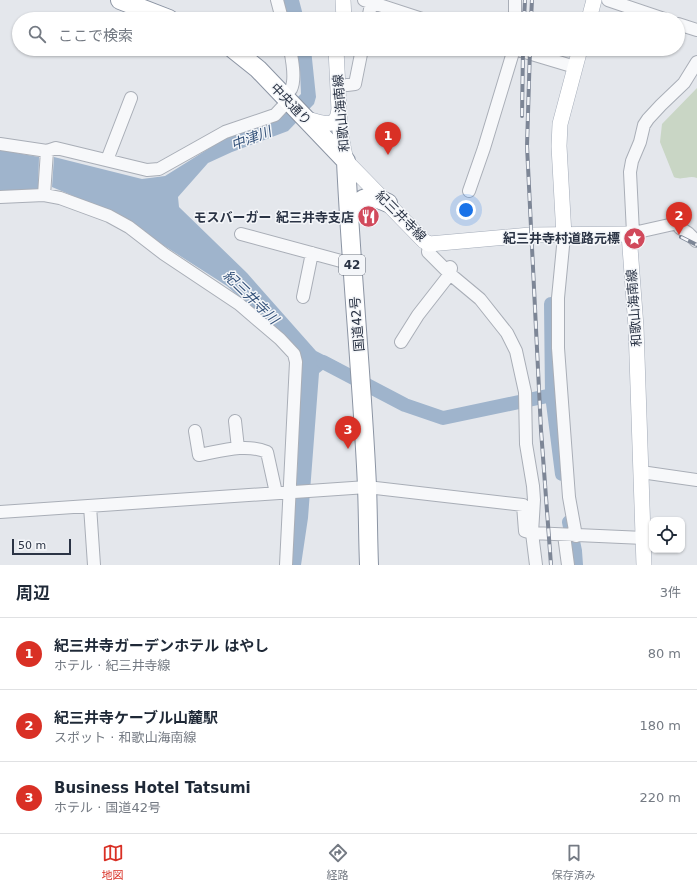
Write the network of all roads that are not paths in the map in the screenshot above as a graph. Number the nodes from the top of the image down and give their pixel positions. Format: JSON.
{"nodes":[{"id":1,"x":277,"y":0,"type":"edge"},
{"id":2,"x":334,"y":0,"type":"edge"},
{"id":3,"x":343,"y":0,"type":"edge"},
{"id":4,"x":515,"y":0,"type":"edge"},
{"id":5,"x":594,"y":0,"type":"edge"},
{"id":6,"x":608,"y":0,"type":"edge"},
{"id":7,"x":369,"y":1,"type":"edge"},
{"id":8,"x":129,"y":2,"type":"edge"},
{"id":9,"x":153,"y":12,"type":"edge"},
{"id":10,"x":280,"y":12,"type":"edge"},
{"id":11,"x":335,"y":12,"type":"edge"},
{"id":12,"x":344,"y":12,"type":"edge"},
{"id":13,"x":368,"y":12,"type":"edge"},
{"id":14,"x":401,"y":12,"type":"edge"},
{"id":15,"x":515,"y":12,"type":"edge"},
{"id":16,"x":591,"y":12,"type":"edge"},
{"id":17,"x":643,"y":12,"type":"edge"},
{"id":18,"x":685,"y":26,"type":"edge"},
{"id":19,"x":697,"y":30,"type":"edge"},
{"id":20,"x":242,"y":56,"type":"edge"},
{"id":21,"x":292,"y":56,"type":"edge"},
{"id":22,"x":336,"y":56,"type":"edge"},
{"id":23,"x":345,"y":56,"type":"edge"},
{"id":24,"x":361,"y":56,"type":"edge"},
{"id":25,"x":512,"y":56,"type":"edge"},
{"id":26,"x":538,"y":56,"type":"edge"},
{"id":27,"x":578,"y":56,"type":"edge"},
{"id":28,"x":697,"y":62,"type":"edge"},
{"id":29,"x":575,"y":67,"type":"junction"},
{"id":30,"x":347,"y":85,"type":"junction"},
{"id":31,"x":131,"y":98,"type":"dead end"},
{"id":32,"x":287,"y":100,"type":"junction"},
{"id":33,"x":339,"y":104,"type":"junction"},
{"id":34,"x":305,"y":119,"type":"junction"},
{"id":35,"x":0,"y":144,"type":"edge"},
{"id":36,"x":47,"y":154,"type":"junction"},
{"id":37,"x":107,"y":160,"type":"junction"},
{"id":38,"x":346,"y":161,"type":"junction"},
{"id":39,"x":470,"y":191,"type":"dead end"},
{"id":40,"x":44,"y":192,"type":"junction"},
{"id":41,"x":0,"y":197,"type":"edge"},
{"id":42,"x":388,"y":203,"type":"junction"},
{"id":43,"x":349,"y":222,"type":"junction"},
{"id":44,"x":241,"y":234,"type":"dead end"},
{"id":45,"x":631,"y":234,"type":"junction"},
{"id":46,"x":564,"y":236,"type":"junction"},
{"id":47,"x":696,"y":241,"type":"dead end"},
{"id":48,"x":431,"y":244,"type":"junction"},
{"id":49,"x":312,"y":253,"type":"junction"},
{"id":50,"x":352,"y":264,"type":"junction"},
{"id":51,"x":450,"y":274,"type":"junction"},
{"id":52,"x":302,"y":297,"type":"dead end"},
{"id":53,"x":401,"y":342,"type":"dead end"},
{"id":54,"x":234,"y":422,"type":"dead end"},
{"id":55,"x":195,"y":431,"type":"dead end"},
{"id":56,"x":238,"y":448,"type":"junction"},
{"id":57,"x":641,"y":472,"type":"junction"},
{"id":58,"x":697,"y":480,"type":"edge"},
{"id":59,"x":367,"y":487,"type":"junction"},
{"id":60,"x":291,"y":492,"type":"junction"},
{"id":61,"x":276,"y":493,"type":"junction"},
{"id":62,"x":90,"y":506,"type":"junction"},
{"id":63,"x":0,"y":512,"type":"edge"},
{"id":64,"x":532,"y":533,"type":"junction"},
{"id":65,"x":570,"y":535,"type":"junction"},
{"id":66,"x":644,"y":538,"type":"junction"},
{"id":67,"x":94,"y":565,"type":"edge"},
{"id":68,"x":286,"y":565,"type":"edge"},
{"id":69,"x":369,"y":565,"type":"edge"},
{"id":70,"x":378,"y":565,"type":"edge"},
{"id":71,"x":536,"y":565,"type":"edge"},
{"id":72,"x":568,"y":565,"type":"edge"},
{"id":73,"x":644,"y":565,"type":"edge"}],
"edges":[{"from":1,"to":10,"type":"street"},
{"from":2,"to":11,"type":"main road"},
{"from":3,"to":12,"type":"main road"},
{"from":4,"to":15,"type":"street"},
{"from":5,"to":16,"type":"main road"},
{"from":6,"to":17,"type":"street"},
{"from":7,"to":13,"type":"street"},
{"from":7,"to":14,"type":"street"},
{"from":8,"to":9,"type":"highway"},
{"from":18,"to":19,"type":"street"},
{"from":20,"to":32,"type":"highway","name":"中央通り"},
{"from":21,"to":32,"type":"street"},
{"from":22,"to":33,"type":"main road","name":"和歌山海南線"},
{"from":23,"to":30,"type":"main road","name":"和歌山海南線"},
{"from":24,"to":30,"type":"street"},
{"from":25,"to":39,"type":"street"},
{"from":26,"to":29,"type":"street"},
{"from":27,"to":29,"type":"main road"},
{"from":28,"to":45,"type":"street"},
{"from":29,"to":46,"type":"main road"},
{"from":30,"to":38,"type":"main road","name":"和歌山海南線"},
{"from":31,"to":37,"type":"street"},
{"from":32,"to":34,"type":"highway","name":"中央通り"},
{"from":32,"to":37,"type":"street"},
{"from":33,"to":34,"type":"main road"},
{"from":33,"to":38,"type":"main road","name":"和歌山海南線"},
{"from":34,"to":38,"type":"highway","name":"中央通り"},
{"from":35,"to":36,"type":"street"},
{"from":36,"to":37,"type":"street"},
{"from":36,"to":40,"type":"street"},
{"from":38,"to":42,"type":"main road","name":"紀三井寺線"},
{"from":38,"to":43,"type":"highway","name":"国道42号","number":"42"},
{"from":40,"to":41,"type":"street"},
{"from":40,"to":60,"type":"street"},
{"from":42,"to":43,"type":"highway"},
{"from":42,"to":48,"type":"main road","name":"紀三井寺線"},
{"from":43,"to":50,"type":"highway","name":"国道42号","number":"42"},
{"from":44,"to":49,"type":"street"},
{"from":45,"to":46,"type":"main road"},
{"from":45,"to":47,"type":"street"},
{"from":45,"to":57,"type":"main road","name":"和歌山海南線"},
{"from":46,"to":48,"type":"main road","name":"紀三井寺線"},
{"from":46,"to":65,"type":"street"},
{"from":48,"to":51,"type":"street"},
{"from":49,"to":50,"type":"street"},
{"from":49,"to":52,"type":"street"},
{"from":50,"to":59,"type":"highway","name":"国道42号","number":"42"},
{"from":51,"to":53,"type":"street"},
{"from":51,"to":64,"type":"street"},
{"from":54,"to":56,"type":"street"},
{"from":55,"to":56,"type":"street"},
{"from":56,"to":61,"type":"street"},
{"from":57,"to":58,"type":"street"},
{"from":57,"to":66,"type":"main road","name":"和歌山海南線"},
{"from":59,"to":60,"type":"street"},
{"from":59,"to":64,"type":"street"},
{"from":59,"to":69,"type":"highway","name":"国道42号","number":"42"},
{"from":59,"to":70,"type":"highway","name":"国道42号","number":"42"},
{"from":60,"to":61,"type":"street"},
{"from":60,"to":68,"type":"street"},
{"from":61,"to":62,"type":"street"},
{"from":62,"to":63,"type":"street"},
{"from":62,"to":67,"type":"street"},
{"from":64,"to":65,"type":"street"},
{"from":64,"to":71,"type":"street"},
{"from":65,"to":66,"type":"street"},
{"from":65,"to":72,"type":"street"},
{"from":66,"to":73,"type":"main road","name":"和歌山海南線"}]}
